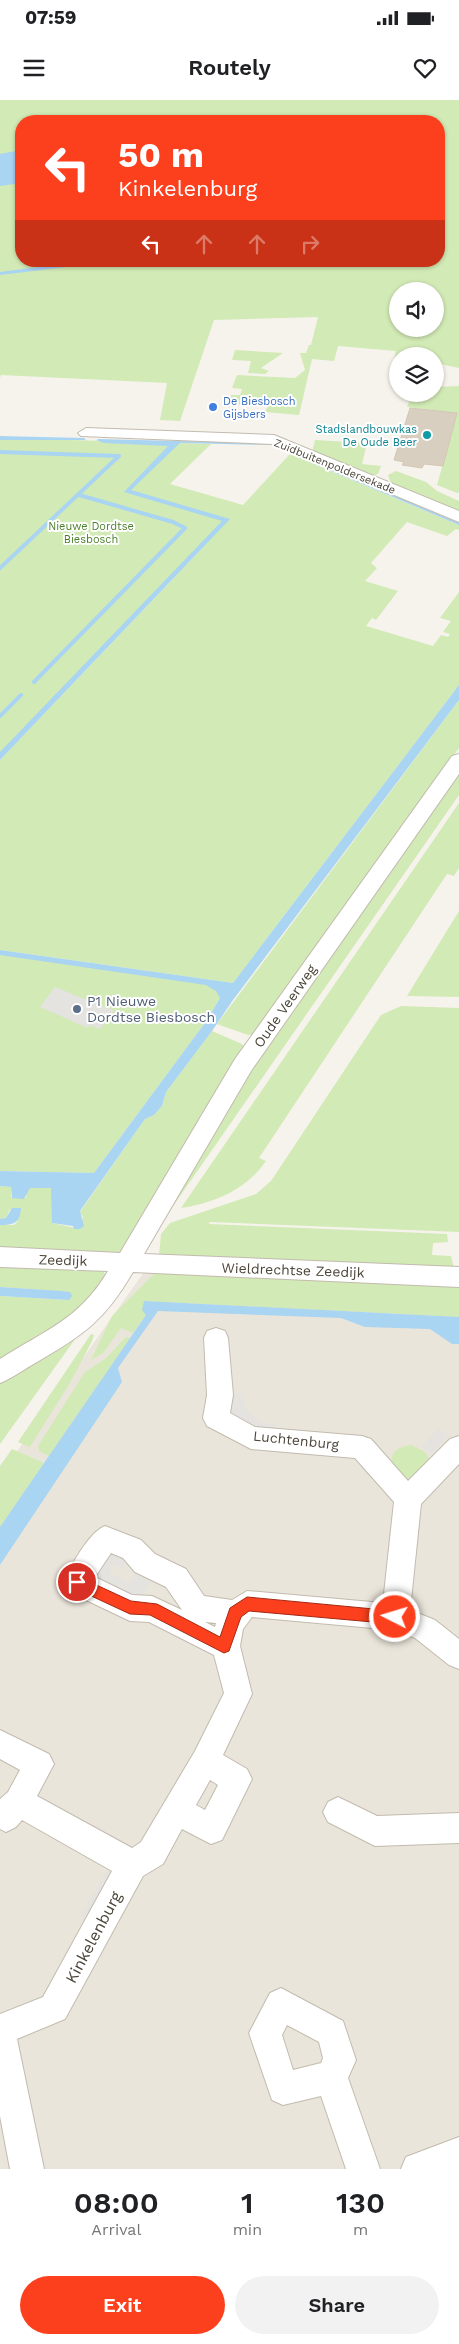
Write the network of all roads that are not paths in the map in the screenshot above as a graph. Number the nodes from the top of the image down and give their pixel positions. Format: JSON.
{"nodes":[{"id":1,"x":86,"y":433,"type":"dead end"},
{"id":2,"x":459,"y":517,"type":"edge"},
{"id":3,"x":459,"y":760,"type":"edge"},
{"id":4,"x":0,"y":1257,"type":"edge"},
{"id":5,"x":127,"y":1262,"type":"junction"},
{"id":6,"x":459,"y":1277,"type":"edge"},
{"id":7,"x":216,"y":1338,"type":"dead end"},
{"id":8,"x":0,"y":1372,"type":"edge"},
{"id":9,"x":459,"y":1447,"type":"edge"},
{"id":10,"x":408,"y":1499,"type":"junction"},
{"id":11,"x":235,"y":1613,"type":"junction"},
{"id":12,"x":395,"y":1617,"type":"junction"},
{"id":13,"x":224,"y":1646,"type":"junction"},
{"id":14,"x":459,"y":1656,"type":"edge"},
{"id":15,"x":0,"y":1744,"type":"edge"},
{"id":16,"x":205,"y":1761,"type":"junction"},
{"id":17,"x":9,"y":1808,"type":"edge"},
{"id":18,"x":178,"y":1811,"type":"junction"},
{"id":19,"x":338,"y":1812,"type":"dead end"},
{"id":20,"x":459,"y":1828,"type":"edge"},
{"id":21,"x":132,"y":1865,"type":"junction"},
{"id":22,"x":0,"y":2030,"type":"edge"},
{"id":23,"x":0,"y":2035,"type":"edge"},
{"id":24,"x":331,"y":2078,"type":"dead end"},
{"id":25,"x":459,"y":2154,"type":"edge"},
{"id":26,"x":27,"y":2169,"type":"edge"},
{"id":27,"x":363,"y":2169,"type":"edge"},
{"id":28,"x":418,"y":2169,"type":"edge"}],
"edges":[{"from":1,"to":2,"type":"street","name":"Zuidbuitenpoldersekade"},
{"from":3,"to":5,"type":"street","name":"Oude Veerweg"},
{"from":4,"to":5,"type":"street","name":"Zeedijk"},
{"from":5,"to":6,"type":"street","name":"Wieldrechtse Zeedijk"},
{"from":5,"to":8,"type":"street","name":"Oude Veerweg"},
{"from":7,"to":10,"type":"street","name":"Luchtenburg"},
{"from":9,"to":10,"type":"street"},
{"from":10,"to":12,"type":"street"},
{"from":11,"to":12,"type":"street"},
{"from":11,"to":13,"type":"street"},
{"from":11,"to":13,"type":"street"},
{"from":12,"to":14,"type":"street"},
{"from":13,"to":16,"type":"street","name":"Kinkelenburg"},
{"from":15,"to":17,"type":"street"},
{"from":16,"to":18,"type":"street","name":"Kinkelenburg"},
{"from":16,"to":18,"type":"street"},
{"from":17,"to":21,"type":"street"},
{"from":18,"to":21,"type":"street","name":"Kinkelenburg"},
{"from":19,"to":20,"type":"street"},
{"from":21,"to":22,"type":"street","name":"Kinkelenburg"},
{"from":23,"to":26,"type":"street"},
{"from":24,"to":27,"type":"street"},
{"from":25,"to":28,"type":"street"}]}
